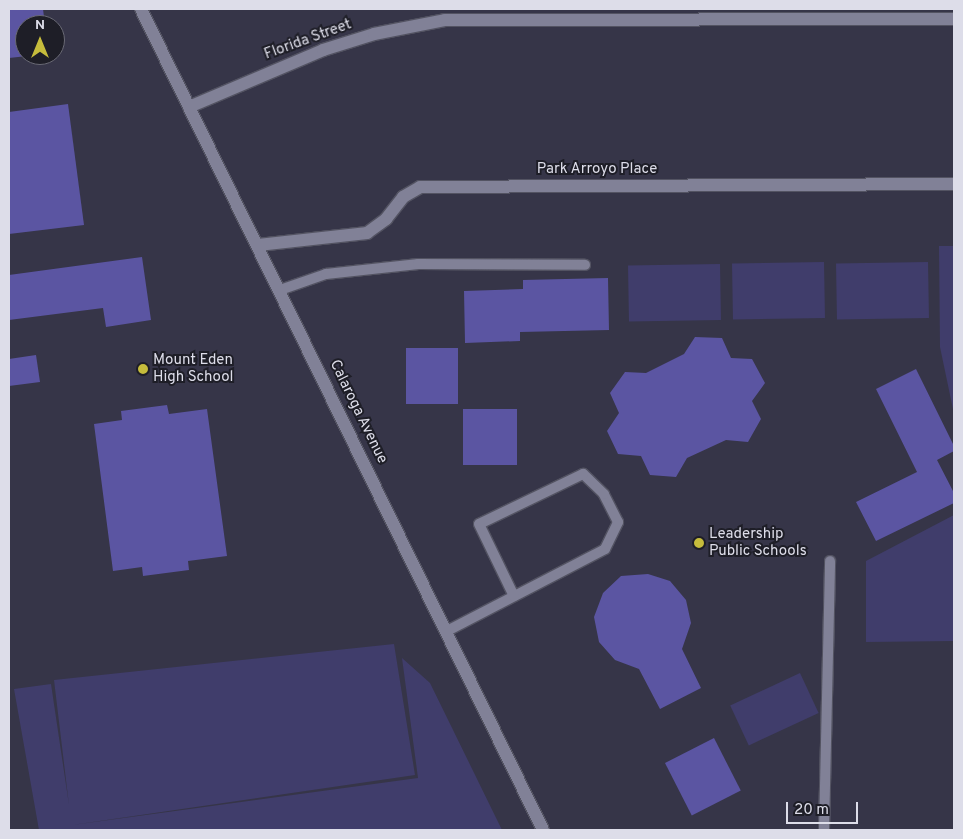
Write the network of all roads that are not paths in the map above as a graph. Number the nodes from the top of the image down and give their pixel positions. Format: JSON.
{"nodes":[{"id":1,"x":141,"y":9,"type":"edge"},
{"id":2,"x":445,"y":14,"type":"edge"},
{"id":3,"x":722,"y":14,"type":"edge"},
{"id":4,"x":954,"y":19,"type":"edge"},
{"id":5,"x":189,"y":108,"type":"junction"},
{"id":6,"x":954,"y":184,"type":"edge"},
{"id":7,"x":258,"y":245,"type":"junction"},
{"id":8,"x":585,"y":265,"type":"dead end"},
{"id":9,"x":280,"y":290,"type":"junction"},
{"id":10,"x":830,"y":561,"type":"dead end"},
{"id":11,"x":514,"y":596,"type":"junction"},
{"id":12,"x":447,"y":631,"type":"junction"},
{"id":13,"x":543,"y":830,"type":"edge"},
{"id":14,"x":824,"y":830,"type":"edge"}],
"edges":[{"from":1,"to":5,"type":"street","name":"Calaroga Avenue"},
{"from":2,"to":3,"type":"street","name":"Florida Street"},
{"from":2,"to":5,"type":"street","name":"Florida Street"},
{"from":3,"to":4,"type":"street","name":"Florida Street"},
{"from":5,"to":7,"type":"street","name":"Calaroga Avenue"},
{"from":6,"to":7,"type":"street","name":"Park Arroyo Place"},
{"from":7,"to":9,"type":"street","name":"Calaroga Avenue"},
{"from":8,"to":9,"type":"lane"},
{"from":9,"to":12,"type":"street","name":"Calaroga Avenue"},
{"from":10,"to":14,"type":"lane"},
{"from":11,"to":11,"type":"lane"},
{"from":11,"to":12,"type":"lane"},
{"from":12,"to":13,"type":"street","name":"Calaroga Avenue"}]}
